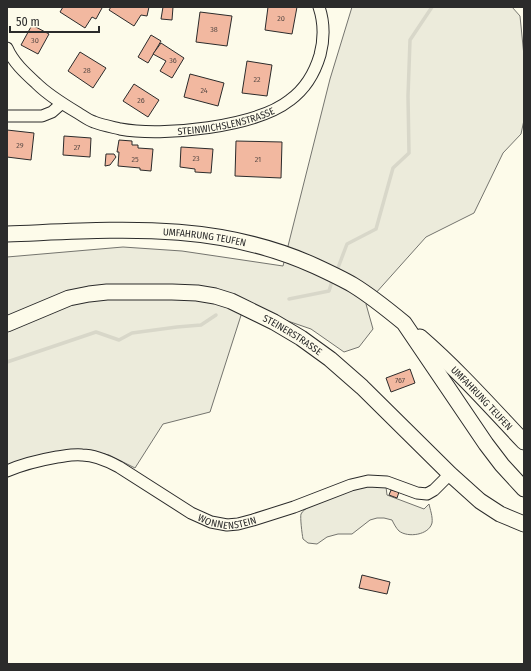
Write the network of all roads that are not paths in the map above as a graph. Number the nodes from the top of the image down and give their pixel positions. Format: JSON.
{"nodes":[{"id":1,"x":319,"y":7,"type":"edge"},
{"id":2,"x":7,"y":48,"type":"edge"},
{"id":3,"x":61,"y":104,"type":"junction"},
{"id":4,"x":7,"y":116,"type":"edge"},
{"id":5,"x":7,"y":234,"type":"edge"},
{"id":6,"x":404,"y":323,"type":"junction"},
{"id":7,"x":7,"y":324,"type":"edge"},
{"id":8,"x":505,"y":422,"type":"junction"},
{"id":9,"x":524,"y":428,"type":"edge"},
{"id":10,"x":524,"y":442,"type":"edge"},
{"id":11,"x":7,"y":471,"type":"edge"},
{"id":12,"x":450,"y":474,"type":"junction"},
{"id":13,"x":524,"y":489,"type":"edge"},
{"id":14,"x":518,"y":522,"type":"edge"},
{"id":15,"x":524,"y":529,"type":"edge"}],
"edges":[{"from":1,"to":3,"type":"street","name":"STEINWICHSLENSTRASSE"},
{"from":2,"to":3,"type":"street","name":"STEINWICHSLENSTRASSE"},
{"from":3,"to":4,"type":"street"},
{"from":5,"to":6,"type":"main road","name":"UMFAHRUNG TEUFEN"},
{"from":6,"to":8,"type":"main road","name":"UMFAHRUNG TEUFEN"},
{"from":6,"to":13,"type":"main road"},
{"from":7,"to":12,"type":"main road","name":"STEINERSTRASSE"},
{"from":8,"to":9,"type":"main road"},
{"from":8,"to":10,"type":"main road","name":"UMFAHRUNG TEUFEN"},
{"from":11,"to":12,"type":"street","name":"WONNENSTEIN"},
{"from":12,"to":14,"type":"main road","name":"STEINERSTRASSE"},
{"from":14,"to":15,"type":"main road","name":"STEINERSTRASSE"}]}
